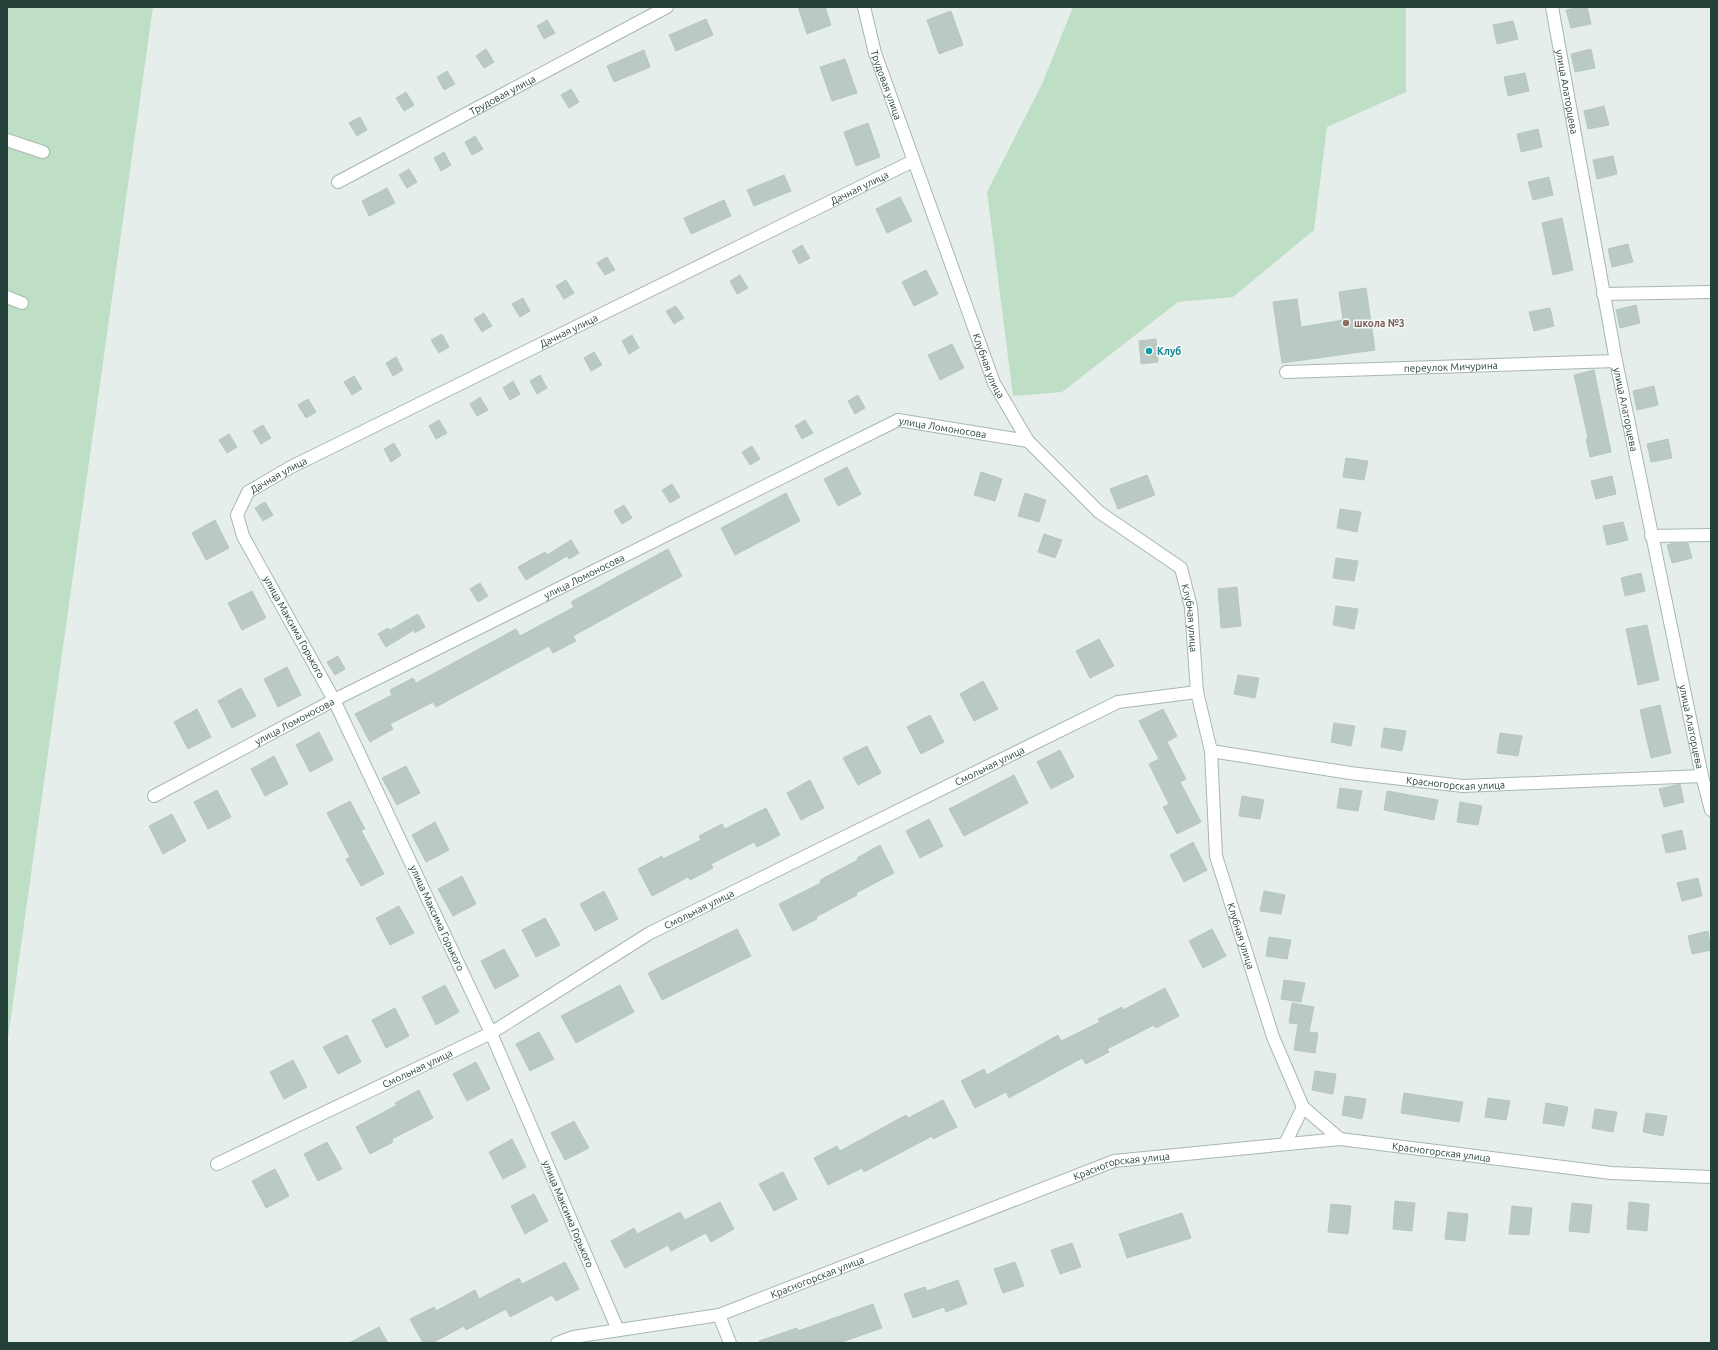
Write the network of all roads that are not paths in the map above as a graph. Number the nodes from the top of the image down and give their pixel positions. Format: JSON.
{"nodes":[{"id":1,"x":667,"y":7,"type":"edge"},
{"id":2,"x":864,"y":7,"type":"edge"},
{"id":3,"x":1552,"y":7,"type":"edge"},
{"id":4,"x":7,"y":140,"type":"edge"},
{"id":5,"x":43,"y":152,"type":"dead end"},
{"id":6,"x":913,"y":161,"type":"junction"},
{"id":7,"x":338,"y":182,"type":"dead end"},
{"id":8,"x":1711,"y":292,"type":"edge"},
{"id":9,"x":1603,"y":294,"type":"junction"},
{"id":10,"x":7,"y":297,"type":"edge"},
{"id":11,"x":22,"y":303,"type":"dead end"},
{"id":12,"x":1616,"y":361,"type":"junction"},
{"id":13,"x":1286,"y":372,"type":"dead end"},
{"id":14,"x":1028,"y":441,"type":"junction"},
{"id":15,"x":237,"y":515,"type":"joint"},
{"id":16,"x":1711,"y":535,"type":"edge"},
{"id":17,"x":1651,"y":536,"type":"junction"},
{"id":18,"x":1197,"y":692,"type":"junction"},
{"id":19,"x":334,"y":700,"type":"junction"},
{"id":20,"x":1211,"y":751,"type":"junction"},
{"id":21,"x":1702,"y":776,"type":"junction"},
{"id":22,"x":154,"y":796,"type":"dead end"},
{"id":23,"x":1711,"y":807,"type":"edge"},
{"id":24,"x":491,"y":1034,"type":"junction"},
{"id":25,"x":1303,"y":1107,"type":"junction"},
{"id":26,"x":1340,"y":1139,"type":"junction"},
{"id":27,"x":1285,"y":1144,"type":"junction"},
{"id":28,"x":217,"y":1164,"type":"dead end"},
{"id":29,"x":1711,"y":1177,"type":"edge"},
{"id":30,"x":720,"y":1315,"type":"junction"},
{"id":31,"x":618,"y":1330,"type":"junction"},
{"id":32,"x":557,"y":1343,"type":"edge"},
{"id":33,"x":730,"y":1343,"type":"edge"}],
"edges":[{"from":1,"to":7,"type":"street","name":"Трудовая улица"},
{"from":2,"to":6,"type":"street","name":"Трудовая улица"},
{"from":3,"to":9,"type":"street","name":"улица Алаторцева"},
{"from":4,"to":5,"type":"street"},
{"from":6,"to":14,"type":"street","name":"Клубная улица"},
{"from":6,"to":15,"type":"street","name":"Дачная улица"},
{"from":8,"to":9,"type":"street"},
{"from":9,"to":12,"type":"street","name":"улица Алаторцева"},
{"from":10,"to":11,"type":"street"},
{"from":12,"to":13,"type":"street","name":"переулок Мичурина"},
{"from":12,"to":17,"type":"street","name":"улица Алаторцева"},
{"from":14,"to":18,"type":"street","name":"Клубная улица"},
{"from":14,"to":19,"type":"street","name":"улица Ломоносова"},
{"from":15,"to":19,"type":"street","name":"улица Максима Горького"},
{"from":16,"to":17,"type":"street"},
{"from":17,"to":21,"type":"street","name":"улица Алаторцева"},
{"from":18,"to":20,"type":"street","name":"Клубная улица"},
{"from":18,"to":24,"type":"street","name":"Смольная улица"},
{"from":19,"to":22,"type":"street","name":"улица Ломоносова"},
{"from":19,"to":24,"type":"street","name":"улица Максима Горького"},
{"from":20,"to":21,"type":"street","name":"Красногорская улица"},
{"from":20,"to":25,"type":"street","name":"Клубная улица"},
{"from":21,"to":23,"type":"street","name":"улица Алаторцева"},
{"from":24,"to":28,"type":"street","name":"Смольная улица"},
{"from":24,"to":31,"type":"street","name":"улица Максима Горького"},
{"from":25,"to":26,"type":"street","name":"Клубная улица"},
{"from":25,"to":27,"type":"street"},
{"from":26,"to":27,"type":"street","name":"Красногорская улица"},
{"from":26,"to":29,"type":"street","name":"Красногорская улица"},
{"from":27,"to":30,"type":"street","name":"Красногорская улица"},
{"from":30,"to":31,"type":"street","name":"Красногорская улица"},
{"from":30,"to":33,"type":"street"},
{"from":31,"to":32,"type":"street","name":"Красногорская улица"}]}
